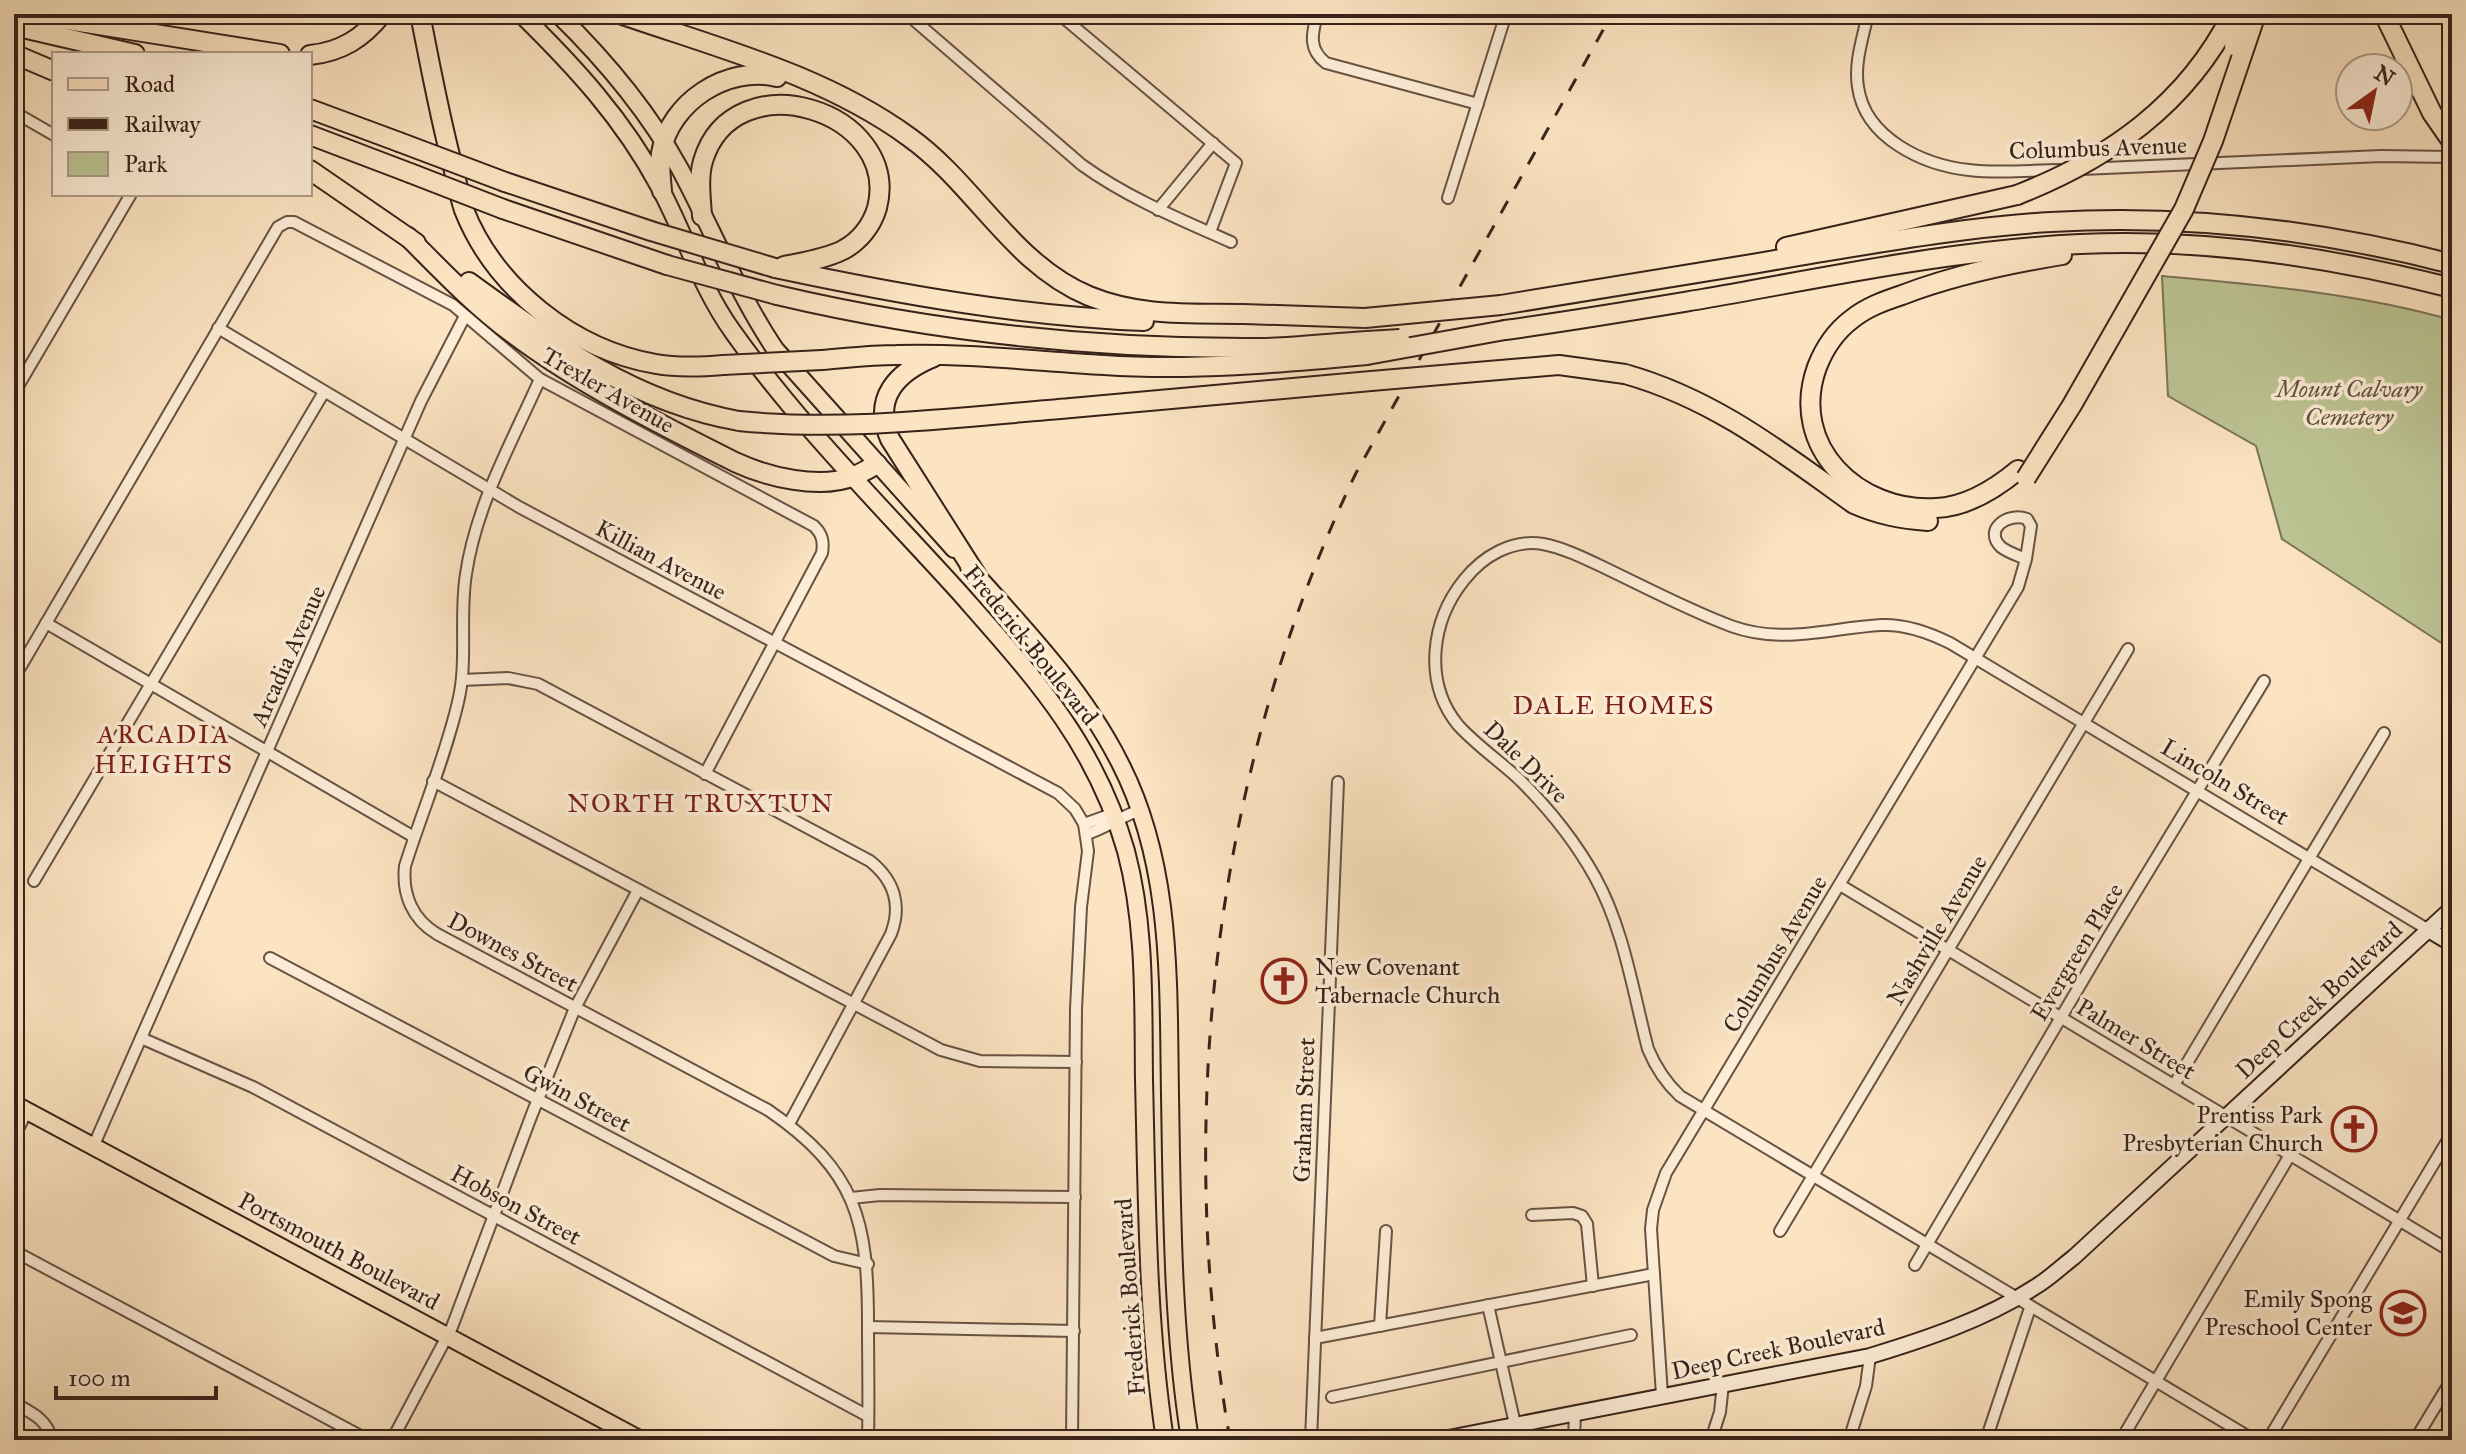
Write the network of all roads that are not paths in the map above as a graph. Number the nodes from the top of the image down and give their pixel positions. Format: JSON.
{"nodes":[{"id":1,"x":30,"y":14,"type":"edge"},
{"id":2,"x":382,"y":14,"type":"edge"},
{"id":3,"x":420,"y":14,"type":"edge"},
{"id":4,"x":521,"y":14,"type":"edge"},
{"id":5,"x":558,"y":14,"type":"edge"},
{"id":6,"x":620,"y":14,"type":"edge"},
{"id":7,"x":907,"y":14,"type":"edge"},
{"id":8,"x":1059,"y":14,"type":"edge"},
{"id":9,"x":1317,"y":14,"type":"edge"},
{"id":10,"x":1506,"y":14,"type":"edge"},
{"id":11,"x":1868,"y":14,"type":"edge"},
{"id":12,"x":2232,"y":14,"type":"edge"},
{"id":13,"x":2242,"y":14,"type":"edge"},
{"id":14,"x":2256,"y":14,"type":"edge"},
{"id":15,"x":2384,"y":14,"type":"edge"},
{"id":16,"x":14,"y":26,"type":"edge"},
{"id":17,"x":126,"y":52,"type":"edge"},
{"id":18,"x":268,"y":52,"type":"edge"},
{"id":19,"x":14,"y":53,"type":"edge"},
{"id":20,"x":312,"y":55,"type":"edge"},
{"id":21,"x":52,"y":60,"type":"edge"},
{"id":22,"x":52,"y":70,"type":"edge"},
{"id":23,"x":822,"y":87,"type":"junction"},
{"id":24,"x":1478,"y":104,"type":"junction"},
{"id":25,"x":312,"y":110,"type":"edge"},
{"id":26,"x":14,"y":112,"type":"edge"},
{"id":27,"x":52,"y":134,"type":"edge"},
{"id":28,"x":312,"y":136,"type":"edge"},
{"id":29,"x":664,"y":142,"type":"junction"},
{"id":30,"x":2452,"y":142,"type":"edge"},
{"id":31,"x":1213,"y":143,"type":"junction"},
{"id":32,"x":2452,"y":157,"type":"edge"},
{"id":33,"x":312,"y":171,"type":"edge"},
{"id":34,"x":662,"y":191,"type":"junction"},
{"id":35,"x":130,"y":196,"type":"edge"},
{"id":36,"x":1448,"y":198,"type":"dead end"},
{"id":37,"x":1158,"y":210,"type":"junction"},
{"id":38,"x":702,"y":216,"type":"junction"},
{"id":39,"x":1210,"y":232,"type":"junction"},
{"id":40,"x":408,"y":237,"type":"junction"},
{"id":41,"x":1231,"y":242,"type":"dead end"},
{"id":42,"x":2127,"y":243,"type":"junction"},
{"id":43,"x":2452,"y":264,"type":"edge"},
{"id":44,"x":775,"y":268,"type":"junction"},
{"id":45,"x":2452,"y":288,"type":"edge"},
{"id":46,"x":1501,"y":305,"type":"junction"},
{"id":47,"x":465,"y":316,"type":"junction"},
{"id":48,"x":1365,"y":318,"type":"junction"},
{"id":49,"x":218,"y":328,"type":"junction"},
{"id":50,"x":1367,"y":348,"type":"junction"},
{"id":51,"x":940,"y":355,"type":"junction"},
{"id":52,"x":540,"y":379,"type":"junction"},
{"id":53,"x":324,"y":392,"type":"junction"},
{"id":54,"x":14,"y":393,"type":"edge"},
{"id":55,"x":404,"y":439,"type":"junction"},
{"id":56,"x":877,"y":464,"type":"junction"},
{"id":57,"x":2022,"y":474,"type":"junction"},
{"id":58,"x":852,"y":477,"type":"junction"},
{"id":59,"x":491,"y":490,"type":"junction"},
{"id":60,"x":2026,"y":559,"type":"dead end"},
{"id":61,"x":977,"y":576,"type":"junction"},
{"id":62,"x":46,"y":623,"type":"junction"},
{"id":63,"x":774,"y":643,"type":"junction"},
{"id":64,"x":2128,"y":649,"type":"dead end"},
{"id":65,"x":1975,"y":659,"type":"junction"},
{"id":66,"x":14,"y":678,"type":"edge"},
{"id":67,"x":462,"y":680,"type":"junction"},
{"id":68,"x":2264,"y":681,"type":"dead end"},
{"id":69,"x":150,"y":685,"type":"junction"},
{"id":70,"x":2085,"y":724,"type":"junction"},
{"id":71,"x":2384,"y":733,"type":"dead end"},
{"id":72,"x":267,"y":753,"type":"junction"},
{"id":73,"x":705,"y":774,"type":"junction"},
{"id":74,"x":433,"y":781,"type":"junction"},
{"id":75,"x":1338,"y":782,"type":"dead end"},
{"id":76,"x":2197,"y":791,"type":"junction"},
{"id":77,"x":1140,"y":810,"type":"junction"},
{"id":78,"x":1115,"y":819,"type":"junction"},
{"id":79,"x":1086,"y":829,"type":"junction"},
{"id":80,"x":414,"y":837,"type":"junction"},
{"id":81,"x":2310,"y":859,"type":"junction"},
{"id":82,"x":34,"y":881,"type":"dead end"},
{"id":83,"x":1840,"y":885,"type":"junction"},
{"id":84,"x":638,"y":890,"type":"junction"},
{"id":85,"x":2452,"y":908,"type":"edge"},
{"id":86,"x":2427,"y":929,"type":"junction"},
{"id":87,"x":2452,"y":944,"type":"edge"},
{"id":88,"x":1949,"y":950,"type":"junction"},
{"id":89,"x":270,"y":958,"type":"dead end"},
{"id":90,"x":854,"y":1004,"type":"junction"},
{"id":91,"x":575,"y":1008,"type":"junction"},
{"id":92,"x":2061,"y":1018,"type":"junction"},
{"id":93,"x":141,"y":1038,"type":"junction"},
{"id":94,"x":1076,"y":1062,"type":"junction"},
{"id":95,"x":2174,"y":1085,"type":"junction"},
{"id":96,"x":538,"y":1099,"type":"junction"},
{"id":97,"x":20,"y":1108,"type":"edge"},
{"id":98,"x":1704,"y":1111,"type":"junction"},
{"id":99,"x":2226,"y":1116,"type":"junction"},
{"id":100,"x":789,"y":1124,"type":"junction"},
{"id":101,"x":2452,"y":1133,"type":"edge"},
{"id":102,"x":14,"y":1137,"type":"edge"},
{"id":103,"x":93,"y":1147,"type":"junction"},
{"id":104,"x":2290,"y":1155,"type":"junction"},
{"id":105,"x":1812,"y":1176,"type":"junction"},
{"id":106,"x":1075,"y":1197,"type":"junction"},
{"id":107,"x":851,"y":1198,"type":"junction"},
{"id":108,"x":1532,"y":1215,"type":"dead end"},
{"id":109,"x":495,"y":1216,"type":"junction"},
{"id":110,"x":2400,"y":1221,"type":"junction"},
{"id":111,"x":1386,"y":1231,"type":"dead end"},
{"id":112,"x":1780,"y":1231,"type":"dead end"},
{"id":113,"x":1927,"y":1245,"type":"junction"},
{"id":114,"x":14,"y":1251,"type":"edge"},
{"id":115,"x":2452,"y":1252,"type":"edge"},
{"id":116,"x":868,"y":1264,"type":"junction"},
{"id":117,"x":1915,"y":1265,"type":"dead end"},
{"id":118,"x":1654,"y":1274,"type":"junction"},
{"id":119,"x":1593,"y":1286,"type":"junction"},
{"id":120,"x":2015,"y":1298,"type":"junction"},
{"id":121,"x":1488,"y":1305,"type":"junction"},
{"id":122,"x":2030,"y":1308,"type":"junction"},
{"id":123,"x":1380,"y":1326,"type":"junction"},
{"id":124,"x":868,"y":1327,"type":"junction"},
{"id":125,"x":1074,"y":1331,"type":"junction"},
{"id":126,"x":1631,"y":1335,"type":"dead end"},
{"id":127,"x":448,"y":1336,"type":"junction"},
{"id":128,"x":1315,"y":1338,"type":"junction"},
{"id":129,"x":1870,"y":1356,"type":"junction"},
{"id":130,"x":1501,"y":1362,"type":"junction"},
{"id":131,"x":2452,"y":1379,"type":"edge"},
{"id":132,"x":2155,"y":1381,"type":"junction"},
{"id":133,"x":1723,"y":1384,"type":"junction"},
{"id":134,"x":1662,"y":1395,"type":"junction"},
{"id":135,"x":1332,"y":1397,"type":"dead end"},
{"id":136,"x":14,"y":1403,"type":"edge"},
{"id":137,"x":1575,"y":1412,"type":"junction"},
{"id":138,"x":868,"y":1416,"type":"junction"},
{"id":139,"x":1515,"y":1424,"type":"junction"},
{"id":140,"x":52,"y":1440,"type":"edge"},
{"id":141,"x":368,"y":1440,"type":"edge"},
{"id":142,"x":392,"y":1440,"type":"edge"},
{"id":143,"x":641,"y":1440,"type":"edge"},
{"id":144,"x":868,"y":1440,"type":"edge"},
{"id":145,"x":1072,"y":1440,"type":"edge"},
{"id":146,"x":1165,"y":1440,"type":"edge"},
{"id":147,"x":1190,"y":1440,"type":"edge"},
{"id":148,"x":1311,"y":1440,"type":"edge"},
{"id":149,"x":1438,"y":1440,"type":"edge"},
{"id":150,"x":1574,"y":1440,"type":"edge"},
{"id":151,"x":1711,"y":1440,"type":"edge"},
{"id":152,"x":1849,"y":1440,"type":"edge"},
{"id":153,"x":1986,"y":1440,"type":"edge"},
{"id":154,"x":2121,"y":1440,"type":"edge"},
{"id":155,"x":2254,"y":1440,"type":"edge"},
{"id":156,"x":2268,"y":1440,"type":"edge"},
{"id":157,"x":2415,"y":1440,"type":"edge"}],
"edges":[{"from":1,"to":18,"type":"highway"},
{"from":2,"to":20,"type":"highway"},
{"from":3,"to":51,"type":"highway","bridge":true},
{"from":4,"to":34,"type":"main road","name":"Frederick Boulevard"},
{"from":5,"to":29,"type":"main road","name":"Frederick Boulevard"},
{"from":6,"to":23,"type":"highway"},
{"from":7,"to":37,"type":"street"},
{"from":8,"to":31,"type":"street"},
{"from":9,"to":24,"type":"street"},
{"from":10,"to":24,"type":"street"},
{"from":11,"to":32,"type":"street","name":"Columbus Avenue"},
{"from":12,"to":46,"type":"highway","bridge":true},
{"from":13,"to":57,"type":"highway","bridge":true},
{"from":14,"to":57,"type":"highway","bridge":true},
{"from":15,"to":30,"type":"highway"},
{"from":16,"to":17,"type":"highway"},
{"from":19,"to":21,"type":"highway"},
{"from":19,"to":22,"type":"highway"},
{"from":23,"to":29,"type":"highway"},
{"from":23,"to":48,"type":"highway"},
{"from":24,"to":36,"type":"street"},
{"from":25,"to":44,"type":"highway","bridge":true},
{"from":26,"to":27,"type":"street"},
{"from":28,"to":50,"type":"highway","bridge":true},
{"from":29,"to":34,"type":"highway"},
{"from":29,"to":38,"type":"main road","name":"Frederick Boulevard"},
{"from":31,"to":37,"type":"street"},
{"from":31,"to":39,"type":"street"},
{"from":33,"to":40,"type":"highway"},
{"from":34,"to":58,"type":"main road","name":"Frederick Boulevard"},
{"from":35,"to":54,"type":"street"},
{"from":37,"to":39,"type":"street"},
{"from":38,"to":44,"type":"highway"},
{"from":38,"to":56,"type":"main road","name":"Frederick Boulevard"},
{"from":39,"to":41,"type":"street"},
{"from":40,"to":57,"type":"highway","bridge":true},
{"from":40,"to":58,"type":"highway"},
{"from":42,"to":45,"type":"highway"},
{"from":42,"to":50,"type":"highway","bridge":true},
{"from":42,"to":57,"type":"highway"},
{"from":43,"to":46,"type":"highway"},
{"from":44,"to":48,"type":"highway"},
{"from":46,"to":48,"type":"highway","bridge":true},
{"from":47,"to":49,"type":"street","name":"Trexler Avenue"},
{"from":47,"to":52,"type":"street","name":"Trexler Avenue"},
{"from":47,"to":55,"type":"street","name":"Arcadia Avenue"},
{"from":49,"to":53,"type":"street","name":"Killian Avenue"},
{"from":49,"to":62,"type":"street"},
{"from":50,"to":51,"type":"highway"},
{"from":51,"to":61,"type":"highway"},
{"from":52,"to":59,"type":"street","name":"Downes Street"},
{"from":52,"to":63,"type":"street","name":"Trexler Avenue"},
{"from":53,"to":55,"type":"street","name":"Killian Avenue"},
{"from":53,"to":69,"type":"street"},
{"from":55,"to":59,"type":"street","name":"Killian Avenue"},
{"from":55,"to":72,"type":"street","name":"Arcadia Avenue"},
{"from":56,"to":58,"type":"highway"},
{"from":56,"to":61,"type":"main road","name":"Frederick Boulevard"},
{"from":58,"to":78,"type":"main road","name":"Frederick Boulevard"},
{"from":59,"to":63,"type":"street","name":"Killian Avenue"},
{"from":59,"to":67,"type":"street","name":"Downes Street"},
{"from":60,"to":65,"type":"street","name":"Columbus Avenue"},
{"from":61,"to":77,"type":"main road","name":"Frederick Boulevard"},
{"from":62,"to":66,"type":"street"},
{"from":62,"to":69,"type":"street"},
{"from":63,"to":73,"type":"street"},
{"from":63,"to":79,"type":"street","name":"Killian Avenue"},
{"from":64,"to":70,"type":"street","name":"Nashville Avenue"},
{"from":65,"to":70,"type":"street","name":"Lincoln Street"},
{"from":65,"to":83,"type":"street","name":"Columbus Avenue"},
{"from":65,"to":98,"type":"street","name":"Dale Drive"},
{"from":67,"to":73,"type":"street"},
{"from":67,"to":74,"type":"street","name":"Downes Street"},
{"from":68,"to":76,"type":"street","name":"Evergreen Place"},
{"from":69,"to":72,"type":"street"},
{"from":69,"to":82,"type":"street"},
{"from":70,"to":76,"type":"street","name":"Lincoln Street"},
{"from":70,"to":88,"type":"street","name":"Nashville Avenue"},
{"from":71,"to":81,"type":"street"},
{"from":72,"to":80,"type":"street"},
{"from":72,"to":93,"type":"street","name":"Arcadia Avenue"},
{"from":73,"to":90,"type":"street"},
{"from":74,"to":80,"type":"street","name":"Downes Street"},
{"from":74,"to":84,"type":"street"},
{"from":75,"to":128,"type":"street","name":"Graham Street"},
{"from":76,"to":81,"type":"street","name":"Lincoln Street"},
{"from":76,"to":92,"type":"street","name":"Evergreen Place"},
{"from":77,"to":78,"type":"street"},
{"from":77,"to":147,"type":"main road","name":"Frederick Boulevard"},
{"from":78,"to":79,"type":"street"},
{"from":78,"to":146,"type":"main road","name":"Frederick Boulevard"},
{"from":79,"to":94,"type":"street"},
{"from":80,"to":91,"type":"street","name":"Downes Street"},
{"from":81,"to":86,"type":"street","name":"Lincoln Street"},
{"from":81,"to":95,"type":"street"},
{"from":83,"to":88,"type":"street","name":"Palmer Street"},
{"from":83,"to":98,"type":"street","name":"Columbus Avenue"},
{"from":84,"to":90,"type":"street"},
{"from":84,"to":91,"type":"street"},
{"from":85,"to":86,"type":"street","name":"Deep Creek Boulevard"},
{"from":86,"to":87,"type":"street","name":"Lincoln Street"},
{"from":86,"to":99,"type":"street","name":"Deep Creek Boulevard"},
{"from":88,"to":92,"type":"street","name":"Palmer Street"},
{"from":88,"to":105,"type":"street","name":"Nashville Avenue"},
{"from":89,"to":96,"type":"street","name":"Gwin Street"},
{"from":90,"to":94,"type":"street"},
{"from":90,"to":100,"type":"street"},
{"from":91,"to":96,"type":"street"},
{"from":91,"to":100,"type":"street","name":"Downes Street"},
{"from":92,"to":95,"type":"street","name":"Palmer Street"},
{"from":92,"to":113,"type":"street","name":"Evergreen Place"},
{"from":93,"to":103,"type":"street","name":"Arcadia Avenue"},
{"from":93,"to":109,"type":"street","name":"Hobson Street"},
{"from":94,"to":106,"type":"street"},
{"from":95,"to":99,"type":"street","name":"Palmer Street"},
{"from":96,"to":109,"type":"street"},
{"from":96,"to":116,"type":"street","name":"Gwin Street"},
{"from":97,"to":102,"type":"street"},
{"from":97,"to":103,"type":"main road","name":"Portsmouth Boulevard"},
{"from":98,"to":105,"type":"street","name":"Dale Drive"},
{"from":98,"to":118,"type":"street","name":"Columbus Avenue"},
{"from":99,"to":104,"type":"street","name":"Palmer Street"},
{"from":99,"to":120,"type":"street","name":"Deep Creek Boulevard"},
{"from":100,"to":107,"type":"street","name":"Downes Street"},
{"from":101,"to":110,"type":"street"},
{"from":103,"to":127,"type":"main road","name":"Portsmouth Boulevard"},
{"from":104,"to":110,"type":"street","name":"Palmer Street"},
{"from":104,"to":132,"type":"street"},
{"from":105,"to":112,"type":"street","name":"Nashville Avenue"},
{"from":105,"to":113,"type":"street","name":"Dale Drive"},
{"from":106,"to":107,"type":"street"},
{"from":106,"to":125,"type":"street"},
{"from":107,"to":116,"type":"street","name":"Downes Street"},
{"from":108,"to":119,"type":"street"},
{"from":109,"to":127,"type":"street"},
{"from":109,"to":138,"type":"street","name":"Hobson Street"},
{"from":110,"to":115,"type":"street","name":"Palmer Street"},
{"from":110,"to":156,"type":"street"},
{"from":111,"to":123,"type":"street"},
{"from":113,"to":117,"type":"street","name":"Evergreen Place"},
{"from":113,"to":120,"type":"street","name":"Dale Drive"},
{"from":114,"to":141,"type":"street"},
{"from":116,"to":124,"type":"street","name":"Downes Street"},
{"from":118,"to":119,"type":"street"},
{"from":118,"to":134,"type":"street","name":"Columbus Avenue"},
{"from":119,"to":121,"type":"street"},
{"from":120,"to":122,"type":"street","name":"Dale Drive"},
{"from":120,"to":129,"type":"street","name":"Deep Creek Boulevard"},
{"from":121,"to":123,"type":"street"},
{"from":121,"to":130,"type":"street"},
{"from":122,"to":132,"type":"street","name":"Dale Drive"},
{"from":122,"to":153,"type":"street"},
{"from":123,"to":128,"type":"street"},
{"from":124,"to":125,"type":"street"},
{"from":124,"to":138,"type":"street","name":"Downes Street"},
{"from":125,"to":145,"type":"street"},
{"from":126,"to":130,"type":"street"},
{"from":127,"to":142,"type":"street"},
{"from":127,"to":143,"type":"main road","name":"Portsmouth Boulevard"},
{"from":128,"to":148,"type":"street","name":"Graham Street"},
{"from":129,"to":133,"type":"street","name":"Deep Creek Boulevard"},
{"from":129,"to":152,"type":"street"},
{"from":130,"to":135,"type":"street"},
{"from":130,"to":139,"type":"street"},
{"from":131,"to":157,"type":"street"},
{"from":132,"to":154,"type":"street"},
{"from":132,"to":155,"type":"street","name":"Dale Drive"},
{"from":133,"to":134,"type":"street","name":"Deep Creek Boulevard"},
{"from":133,"to":151,"type":"street"},
{"from":134,"to":137,"type":"street","name":"Deep Creek Boulevard"},
{"from":136,"to":140,"type":"street"},
{"from":137,"to":139,"type":"street","name":"Deep Creek Boulevard"},
{"from":137,"to":150,"type":"street"},
{"from":138,"to":144,"type":"street","name":"Downes Street"},
{"from":139,"to":149,"type":"street","name":"Deep Creek Boulevard"}]}
